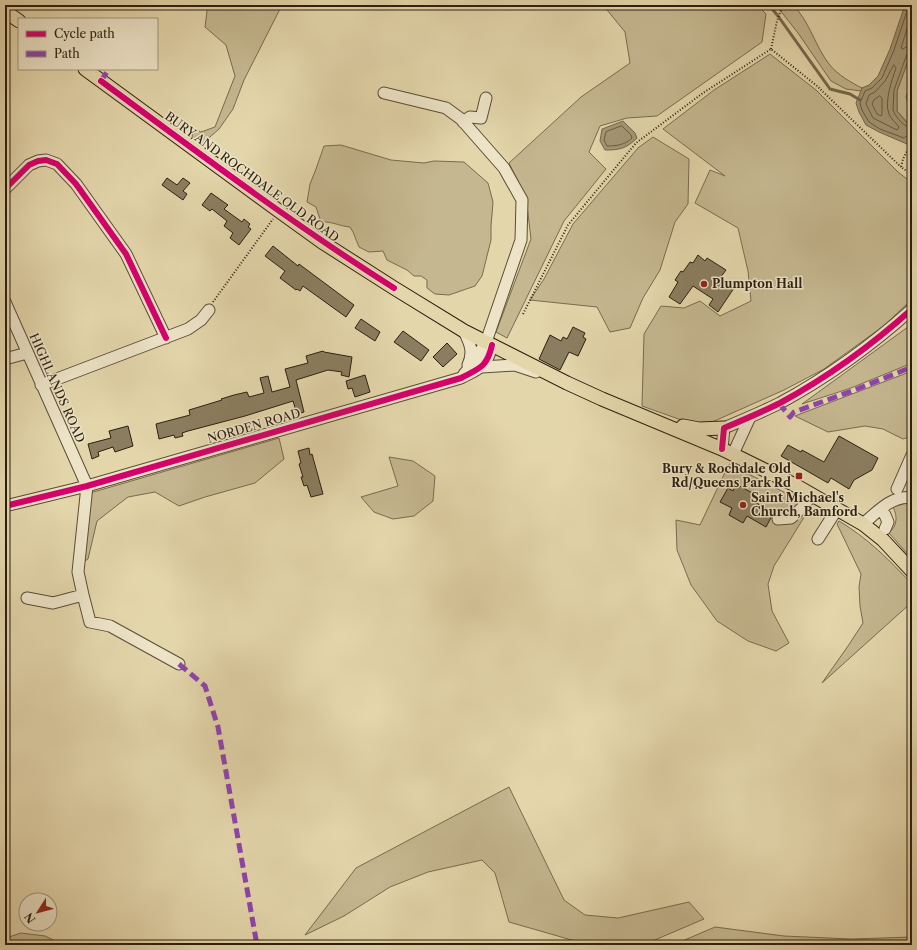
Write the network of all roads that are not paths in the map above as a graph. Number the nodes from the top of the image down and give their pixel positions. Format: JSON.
{"nodes":[{"id":1,"x":5,"y":11,"type":"edge"},
{"id":2,"x":18,"y":20,"type":"edge"},
{"id":3,"x":86,"y":70,"type":"edge"},
{"id":4,"x":384,"y":93,"type":"dead end"},
{"id":5,"x":486,"y":98,"type":"dead end"},
{"id":6,"x":463,"y":122,"type":"junction"},
{"id":7,"x":5,"y":189,"type":"edge"},
{"id":8,"x":5,"y":302,"type":"edge"},
{"id":9,"x":209,"y":310,"type":"road end"},
{"id":10,"x":912,"y":310,"type":"edge"},
{"id":11,"x":464,"y":331,"type":"junction"},
{"id":12,"x":166,"y":338,"type":"junction"},
{"id":13,"x":489,"y":343,"type":"junction"},
{"id":14,"x":27,"y":353,"type":"junction"},
{"id":15,"x":5,"y":359,"type":"edge"},
{"id":16,"x":482,"y":367,"type":"junction"},
{"id":17,"x":461,"y":378,"type":"junction"},
{"id":18,"x":567,"y":383,"type":"junction"},
{"id":19,"x":41,"y":385,"type":"junction"},
{"id":20,"x":628,"y":410,"type":"junction"},
{"id":21,"x":750,"y":416,"type":"junction"},
{"id":22,"x":724,"y":428,"type":"junction"},
{"id":23,"x":728,"y":451,"type":"junction"},
{"id":24,"x":912,"y":455,"type":"edge"},
{"id":25,"x":87,"y":486,"type":"junction"},
{"id":26,"x":897,"y":488,"type":"dead end"},
{"id":27,"x":812,"y":494,"type":"junction"},
{"id":28,"x":912,"y":498,"type":"edge"},
{"id":29,"x":5,"y":506,"type":"edge"},
{"id":30,"x":837,"y":509,"type":"junction"},
{"id":31,"x":881,"y":510,"type":"junction"},
{"id":32,"x":778,"y":519,"type":"dead end"},
{"id":33,"x":863,"y":524,"type":"junction"},
{"id":34,"x":884,"y":529,"type":"dead end"},
{"id":35,"x":818,"y":539,"type":"dead end"},
{"id":36,"x":912,"y":571,"type":"edge"},
{"id":37,"x":83,"y":595,"type":"junction"},
{"id":38,"x":28,"y":598,"type":"dead end"},
{"id":39,"x":179,"y":664,"type":"dead end"}],
"edges":[{"from":1,"to":2,"type":"main road"},
{"from":3,"to":11,"type":"main road","name":"BURY AND ROCHDALE OLD ROAD"},
{"from":4,"to":6,"type":"street"},
{"from":5,"to":6,"type":"street"},
{"from":6,"to":13,"type":"street"},
{"from":7,"to":12,"type":"street"},
{"from":8,"to":14,"type":"street","name":"HIGHLANDS ROAD"},
{"from":9,"to":12,"type":"street"},
{"from":10,"to":21,"type":"street"},
{"from":11,"to":13,"type":"main road","name":"BURY AND ROCHDALE OLD ROAD"},
{"from":11,"to":17,"type":"street"},
{"from":12,"to":19,"type":"street"},
{"from":13,"to":16,"type":"street"},
{"from":13,"to":17,"type":"street"},
{"from":13,"to":18,"type":"main road","name":"BURY AND ROCHDALE OLD ROAD"},
{"from":14,"to":15,"type":"street"},
{"from":14,"to":19,"type":"street","name":"HIGHLANDS ROAD"},
{"from":16,"to":17,"type":"street","name":"NORDEN ROAD"},
{"from":16,"to":18,"type":"street"},
{"from":17,"to":25,"type":"street","name":"NORDEN ROAD"},
{"from":18,"to":20,"type":"main road","name":"BURY AND ROCHDALE OLD ROAD"},
{"from":19,"to":25,"type":"street","name":"HIGHLANDS ROAD"},
{"from":20,"to":22,"type":"main road","name":"BURY AND ROCHDALE OLD ROAD"},
{"from":20,"to":23,"type":"main road","name":"BURY AND ROCHDALE OLD ROAD"},
{"from":21,"to":22,"type":"street"},
{"from":21,"to":23,"type":"street"},
{"from":22,"to":23,"type":"street"},
{"from":23,"to":27,"type":"main road","name":"BURY AND ROCHDALE OLD ROAD"},
{"from":24,"to":26,"type":"street"},
{"from":25,"to":29,"type":"street","name":"NORDEN ROAD"},
{"from":25,"to":37,"type":"street"},
{"from":27,"to":30,"type":"main road","name":"BURY AND ROCHDALE OLD ROAD"},
{"from":27,"to":32,"type":"street"},
{"from":28,"to":31,"type":"street"},
{"from":30,"to":33,"type":"main road","name":"BURY AND ROCHDALE OLD ROAD"},
{"from":30,"to":35,"type":"street"},
{"from":31,"to":33,"type":"street"},
{"from":31,"to":34,"type":"street"},
{"from":33,"to":36,"type":"main road","name":"BURY AND ROCHDALE OLD ROAD"},
{"from":37,"to":38,"type":"street"},
{"from":37,"to":39,"type":"street"}]}
